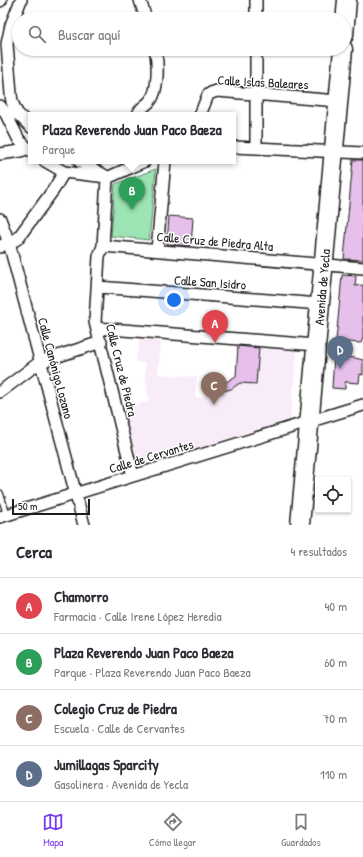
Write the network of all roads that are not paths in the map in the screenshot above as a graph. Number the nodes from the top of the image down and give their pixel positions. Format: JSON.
{"nodes":[{"id":1,"x":21,"y":0,"type":"edge"},
{"id":2,"x":140,"y":0,"type":"edge"},
{"id":3,"x":256,"y":0,"type":"edge"},
{"id":4,"x":347,"y":0,"type":"edge"},
{"id":5,"x":16,"y":12,"type":"edge"},
{"id":6,"x":144,"y":12,"type":"edge"},
{"id":7,"x":256,"y":12,"type":"edge"},
{"id":8,"x":346,"y":12,"type":"edge"},
{"id":9,"x":12,"y":22,"type":"edge"},
{"id":10,"x":156,"y":56,"type":"edge"},
{"id":11,"x":256,"y":56,"type":"edge"},
{"id":12,"x":342,"y":56,"type":"edge"},
{"id":13,"x":256,"y":94,"type":"junction"},
{"id":14,"x":338,"y":101,"type":"junction"},
{"id":15,"x":0,"y":106,"type":"edge"},
{"id":16,"x":139,"y":112,"type":"edge"},
{"id":17,"x":201,"y":112,"type":"edge"},
{"id":18,"x":28,"y":124,"type":"edge"},
{"id":19,"x":236,"y":147,"type":"edge"},
{"id":20,"x":256,"y":148,"type":"junction"},
{"id":21,"x":28,"y":149,"type":"edge"},
{"id":22,"x":28,"y":150,"type":"edge"},
{"id":23,"x":334,"y":151,"type":"junction"},
{"id":24,"x":363,"y":153,"type":"edge"},
{"id":25,"x":0,"y":154,"type":"edge"},
{"id":26,"x":50,"y":164,"type":"edge"},
{"id":27,"x":84,"y":164,"type":"edge"},
{"id":28,"x":138,"y":164,"type":"edge"},
{"id":29,"x":165,"y":164,"type":"edge"},
{"id":30,"x":64,"y":172,"type":"junction"},
{"id":31,"x":107,"y":177,"type":"junction"},
{"id":32,"x":0,"y":219,"type":"edge"},
{"id":33,"x":4,"y":245,"type":"edge"},
{"id":34,"x":103,"y":246,"type":"junction"},
{"id":35,"x":157,"y":250,"type":"junction"},
{"id":36,"x":324,"y":265,"type":"junction"},
{"id":37,"x":363,"y":268,"type":"edge"},
{"id":38,"x":98,"y":287,"type":"junction"},
{"id":39,"x":320,"y":304,"type":"junction"},
{"id":40,"x":97,"y":328,"type":"junction"},
{"id":41,"x":101,"y":342,"type":"junction"},
{"id":42,"x":316,"y":345,"type":"junction"},
{"id":43,"x":40,"y":362,"type":"junction"},
{"id":44,"x":1,"y":389,"type":"edge"},
{"id":45,"x":363,"y":404,"type":"edge"},
{"id":46,"x":310,"y":421,"type":"junction"},
{"id":47,"x":133,"y":476,"type":"junction"},
{"id":48,"x":0,"y":493,"type":"edge"},
{"id":49,"x":75,"y":494,"type":"junction"},
{"id":50,"x":4,"y":516,"type":"edge"},
{"id":51,"x":84,"y":525,"type":"edge"},
{"id":52,"x":300,"y":525,"type":"edge"}],
"edges":[{"from":1,"to":5,"type":"street"},
{"from":2,"to":6,"type":"street"},
{"from":3,"to":7,"type":"street"},
{"from":4,"to":8,"type":"main road"},
{"from":9,"to":18,"type":"street"},
{"from":10,"to":16,"type":"street"},
{"from":11,"to":13,"type":"street"},
{"from":12,"to":14,"type":"main road","name":"Avenida de Yecla"},
{"from":13,"to":14,"type":"street","name":"Calle Islas Baleares"},
{"from":13,"to":17,"type":"street","name":"Calle Islas Baleares"},
{"from":13,"to":20,"type":"street"},
{"from":14,"to":23,"type":"main road","name":"Avenida de Yecla"},
{"from":15,"to":21,"type":"street"},
{"from":19,"to":20,"type":"street"},
{"from":20,"to":23,"type":"street"},
{"from":22,"to":25,"type":"street"},
{"from":23,"to":24,"type":"street"},
{"from":23,"to":36,"type":"main road","name":"Avenida de Yecla"},
{"from":26,"to":30,"type":"street"},
{"from":27,"to":31,"type":"street"},
{"from":28,"to":31,"type":"street"},
{"from":29,"to":35,"type":"street"},
{"from":30,"to":31,"type":"street"},
{"from":30,"to":33,"type":"street"},
{"from":31,"to":34,"type":"street","name":"Calle Cruz de Piedra"},
{"from":32,"to":33,"type":"street","name":"Calle Canónigo Lozano"},
{"from":33,"to":43,"type":"street","name":"Calle Canónigo Lozano"},
{"from":34,"to":35,"type":"street","name":"Calle Cruz de Piedra Alta"},
{"from":34,"to":38,"type":"street","name":"Calle Cruz de Piedra"},
{"from":35,"to":36,"type":"street","name":"Calle Cruz de Piedra Alta"},
{"from":36,"to":37,"type":"street","name":"Calle Cruz de Piedra Alta"},
{"from":36,"to":39,"type":"main road","name":"Avenida de Yecla"},
{"from":38,"to":39,"type":"street","name":"Calle San Isidro"},
{"from":38,"to":40,"type":"street","name":"Calle Cruz de Piedra"},
{"from":39,"to":42,"type":"main road","name":"Avenida de Yecla"},
{"from":40,"to":41,"type":"street","name":"Calle Cruz de Piedra"},
{"from":40,"to":42,"type":"street"},
{"from":41,"to":43,"type":"street"},
{"from":41,"to":47,"type":"street","name":"Calle Cruz de Piedra"},
{"from":42,"to":46,"type":"main road","name":"Avenida de Yecla"},
{"from":43,"to":44,"type":"street"},
{"from":43,"to":49,"type":"street","name":"Calle Canónigo Lozano"},
{"from":45,"to":46,"type":"street","name":"Calle de Cervantes"},
{"from":46,"to":47,"type":"street","name":"Calle de Cervantes"},
{"from":46,"to":52,"type":"main road","name":"Avenida de Yecla"},
{"from":47,"to":49,"type":"street","name":"Calle de Cervantes"},
{"from":48,"to":50,"type":"lane"},
{"from":49,"to":50,"type":"street","name":"Calle de Cervantes"},
{"from":49,"to":51,"type":"street","name":"Calle Canónigo Lozano"}]}
